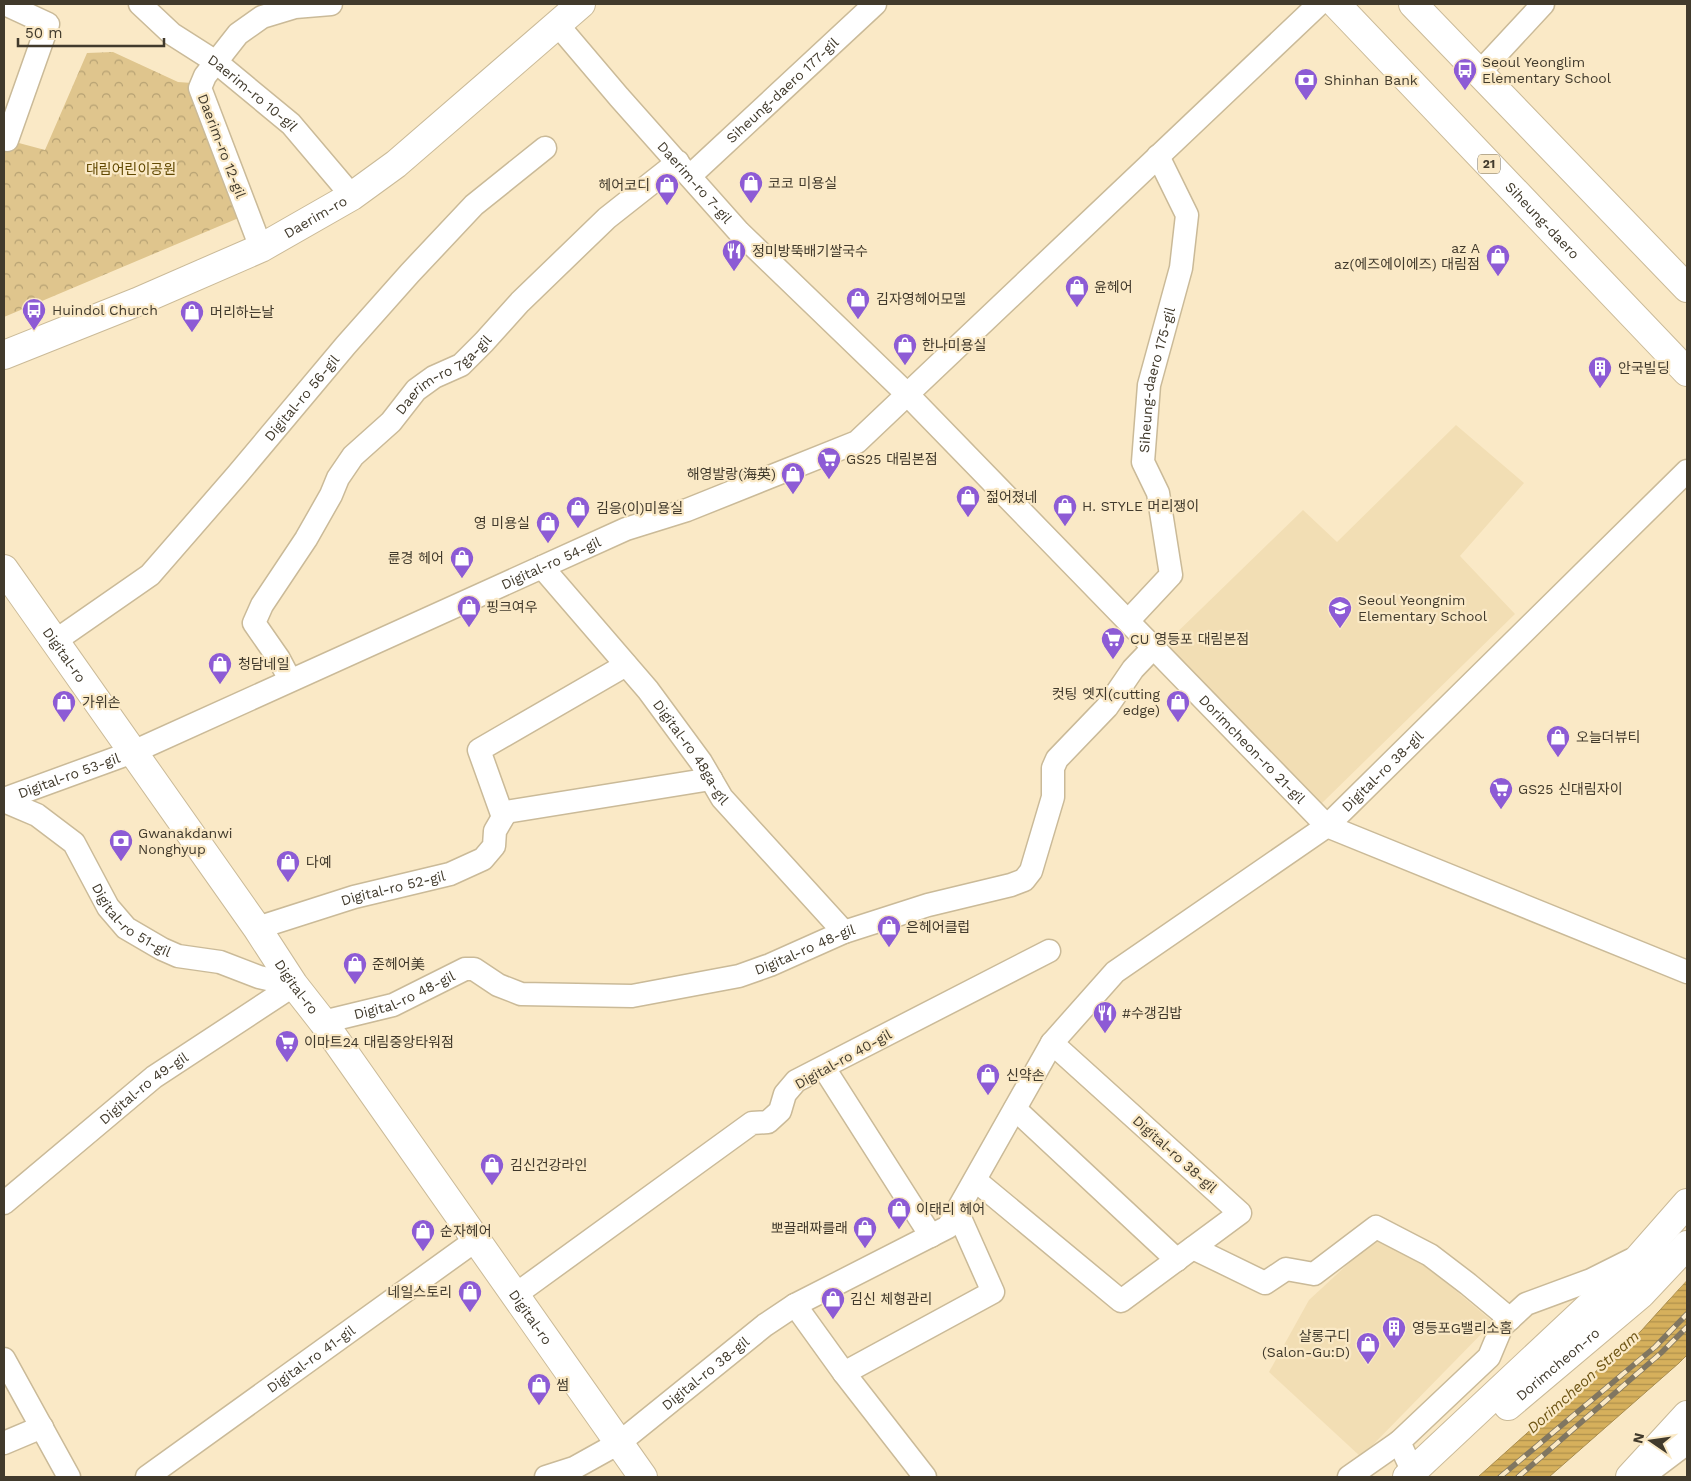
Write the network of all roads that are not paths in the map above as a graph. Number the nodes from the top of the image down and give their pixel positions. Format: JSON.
{"nodes":[{"id":1,"x":5,"y":4,"type":"edge"},
{"id":2,"x":140,"y":4,"type":"edge"},
{"id":3,"x":331,"y":4,"type":"edge"},
{"id":4,"x":580,"y":4,"type":"edge"},
{"id":5,"x":875,"y":4,"type":"edge"},
{"id":6,"x":1319,"y":4,"type":"edge"},
{"id":7,"x":1336,"y":4,"type":"edge"},
{"id":8,"x":1413,"y":4,"type":"edge"},
{"id":9,"x":1543,"y":4,"type":"edge"},
{"id":10,"x":255,"y":10,"type":"edge"},
{"id":11,"x":557,"y":24,"type":"junction"},
{"id":12,"x":216,"y":62,"type":"junction"},
{"id":13,"x":1479,"y":73,"type":"junction"},
{"id":14,"x":7,"y":140,"type":"dead end"},
{"id":15,"x":545,"y":148,"type":"dead end"},
{"id":16,"x":1158,"y":156,"type":"junction"},
{"id":17,"x":684,"y":169,"type":"junction"},
{"id":18,"x":352,"y":196,"type":"junction"},
{"id":19,"x":261,"y":248,"type":"junction"},
{"id":20,"x":1687,"y":288,"type":"edge"},
{"id":21,"x":4,"y":355,"type":"edge"},
{"id":22,"x":1687,"y":372,"type":"edge"},
{"id":23,"x":908,"y":394,"type":"junction"},
{"id":24,"x":1687,"y":471,"type":"edge"},
{"id":25,"x":542,"y":567,"type":"junction"},
{"id":26,"x":4,"y":569,"type":"edge"},
{"id":27,"x":1128,"y":621,"type":"junction"},
{"id":28,"x":55,"y":641,"type":"junction"},
{"id":29,"x":1154,"y":647,"type":"junction"},
{"id":30,"x":626,"y":665,"type":"junction"},
{"id":31,"x":290,"y":680,"type":"junction"},
{"id":32,"x":133,"y":752,"type":"junction"},
{"id":33,"x":711,"y":780,"type":"junction"},
{"id":34,"x":4,"y":800,"type":"edge"},
{"id":35,"x":503,"y":817,"type":"junction"},
{"id":36,"x":1327,"y":826,"type":"junction"},
{"id":37,"x":257,"y":928,"type":"junction"},
{"id":38,"x":844,"y":932,"type":"junction"},
{"id":39,"x":1049,"y":951,"type":"dead end"},
{"id":40,"x":1687,"y":972,"type":"edge"},
{"id":41,"x":294,"y":985,"type":"junction"},
{"id":42,"x":323,"y":1022,"type":"junction"},
{"id":43,"x":1052,"y":1043,"type":"junction"},
{"id":44,"x":824,"y":1068,"type":"junction"},
{"id":45,"x":1014,"y":1110,"type":"junction"},
{"id":46,"x":975,"y":1180,"type":"junction"},
{"id":47,"x":4,"y":1203,"type":"edge"},
{"id":48,"x":1687,"y":1203,"type":"edge"},
{"id":49,"x":957,"y":1211,"type":"junction"},
{"id":50,"x":931,"y":1236,"type":"junction"},
{"id":51,"x":476,"y":1240,"type":"junction"},
{"id":52,"x":1687,"y":1245,"type":"edge"},
{"id":53,"x":1185,"y":1254,"type":"junction"},
{"id":54,"x":1641,"y":1255,"type":"junction"},
{"id":55,"x":515,"y":1295,"type":"junction"},
{"id":56,"x":795,"y":1305,"type":"junction"},
{"id":57,"x":1510,"y":1319,"type":"junction"},
{"id":58,"x":4,"y":1359,"type":"edge"},
{"id":59,"x":844,"y":1372,"type":"junction"},
{"id":60,"x":1687,"y":1415,"type":"edge"},
{"id":61,"x":42,"y":1428,"type":"junction"},
{"id":62,"x":1399,"y":1442,"type":"junction"},
{"id":63,"x":4,"y":1443,"type":"edge"},
{"id":64,"x":619,"y":1443,"type":"junction"},
{"id":65,"x":1686,"y":1444,"type":"edge"},
{"id":66,"x":559,"y":1475,"type":"edge"},
{"id":67,"x":1414,"y":1476,"type":"edge"},
{"id":68,"x":69,"y":1477,"type":"edge"},
{"id":69,"x":148,"y":1477,"type":"edge"},
{"id":70,"x":643,"y":1477,"type":"edge"},
{"id":71,"x":925,"y":1477,"type":"edge"},
{"id":72,"x":1349,"y":1477,"type":"edge"},
{"id":73,"x":1630,"y":1477,"type":"edge"},
{"id":74,"x":1642,"y":1477,"type":"edge"}],
"edges":[{"from":1,"to":14,"type":"street"},
{"from":2,"to":12,"type":"street","name":"Daerim-ro 10-gil"},
{"from":3,"to":10,"type":"street","name":"Daerim-ro 12-gil"},
{"from":4,"to":11,"type":"main road","name":"Daerim-ro"},
{"from":5,"to":17,"type":"street","name":"Siheung-daero 177-gil"},
{"from":6,"to":16,"type":"street"},
{"from":7,"to":22,"type":"main road","name":"Siheung-daero","number":"21"},
{"from":8,"to":13,"type":"main road"},
{"from":9,"to":13,"type":"street"},
{"from":10,"to":12,"type":"street","name":"Daerim-ro 12-gil"},
{"from":11,"to":17,"type":"street","name":"Daerim-ro 7-gil"},
{"from":11,"to":18,"type":"main road","name":"Daerim-ro"},
{"from":12,"to":18,"type":"street","name":"Daerim-ro 10-gil"},
{"from":12,"to":19,"type":"street","name":"Daerim-ro 12-gil"},
{"from":13,"to":20,"type":"main road"},
{"from":15,"to":28,"type":"street","name":"Digital-ro 56-gil"},
{"from":16,"to":23,"type":"street"},
{"from":16,"to":27,"type":"street","name":"Siheung-daero 175-gil"},
{"from":17,"to":23,"type":"street","name":"Daerim-ro 7-gil"},
{"from":17,"to":31,"type":"street","name":"Daerim-ro 7ga-gil"},
{"from":18,"to":19,"type":"main road","name":"Daerim-ro"},
{"from":19,"to":21,"type":"main road","name":"Daerim-ro"},
{"from":23,"to":25,"type":"street","name":"Digital-ro 54-gil"},
{"from":23,"to":27,"type":"street","name":"Dorimcheon-ro 21-gil"},
{"from":24,"to":36,"type":"street","name":"Digital-ro 38-gil"},
{"from":25,"to":30,"type":"street","name":"Digital-ro 48ga-gil"},
{"from":25,"to":31,"type":"street","name":"Digital-ro 54-gil"},
{"from":26,"to":28,"type":"main road","name":"Digital-ro"},
{"from":27,"to":29,"type":"street","name":"Dorimcheon-ro 21-gil"},
{"from":28,"to":32,"type":"main road","name":"Digital-ro"},
{"from":29,"to":36,"type":"street","name":"Dorimcheon-ro 21-gil"},
{"from":29,"to":38,"type":"street","name":"Digital-ro 48-gil"},
{"from":30,"to":33,"type":"street","name":"Digital-ro 48ga-gil"},
{"from":30,"to":35,"type":"street"},
{"from":31,"to":32,"type":"street","name":"Digital-ro 54-gil"},
{"from":32,"to":34,"type":"street","name":"Digital-ro 53-gil"},
{"from":32,"to":37,"type":"main road","name":"Digital-ro"},
{"from":33,"to":35,"type":"street"},
{"from":33,"to":38,"type":"street","name":"Digital-ro 48ga-gil"},
{"from":34,"to":41,"type":"street","name":"Digital-ro 51-gil"},
{"from":35,"to":37,"type":"street","name":"Digital-ro 52-gil"},
{"from":36,"to":40,"type":"street","name":"Dorimcheon-ro 21-gil"},
{"from":36,"to":43,"type":"street","name":"Digital-ro 38-gil"},
{"from":37,"to":41,"type":"main road","name":"Digital-ro"},
{"from":38,"to":42,"type":"street","name":"Digital-ro 48-gil"},
{"from":39,"to":44,"type":"street","name":"Digital-ro 40-gil"},
{"from":41,"to":42,"type":"main road","name":"Digital-ro"},
{"from":41,"to":47,"type":"street","name":"Digital-ro 49-gil"},
{"from":42,"to":51,"type":"main road","name":"Digital-ro"},
{"from":43,"to":45,"type":"street","name":"Digital-ro 38-gil"},
{"from":43,"to":53,"type":"street","name":"Digital-ro 38-gil"},
{"from":44,"to":50,"type":"street"},
{"from":44,"to":55,"type":"street","name":"Digital-ro 40-gil"},
{"from":45,"to":46,"type":"street","name":"Digital-ro 38-gil"},
{"from":45,"to":53,"type":"street"},
{"from":46,"to":49,"type":"street","name":"Digital-ro 38-gil"},
{"from":46,"to":53,"type":"street","name":"Digital-ro 38-gil"},
{"from":48,"to":54,"type":"main road"},
{"from":49,"to":50,"type":"street","name":"Digital-ro 38-gil"},
{"from":49,"to":59,"type":"street"},
{"from":50,"to":56,"type":"street","name":"Digital-ro 38-gil"},
{"from":51,"to":55,"type":"main road","name":"Digital-ro"},
{"from":51,"to":69,"type":"street","name":"Digital-ro 41-gil"},
{"from":52,"to":67,"type":"main road","name":"Dorimcheon-ro"},
{"from":53,"to":57,"type":"street"},
{"from":54,"to":57,"type":"street"},
{"from":54,"to":67,"type":"main road"},
{"from":55,"to":64,"type":"main road","name":"Digital-ro"},
{"from":56,"to":59,"type":"street"},
{"from":56,"to":64,"type":"street","name":"Digital-ro 38-gil"},
{"from":57,"to":62,"type":"street"},
{"from":58,"to":61,"type":"street"},
{"from":59,"to":71,"type":"street"},
{"from":60,"to":73,"type":"main road"},
{"from":61,"to":63,"type":"street"},
{"from":61,"to":68,"type":"street"},
{"from":62,"to":67,"type":"street"},
{"from":62,"to":72,"type":"street"},
{"from":64,"to":66,"type":"street","name":"Digital-ro 38-gil"},
{"from":64,"to":70,"type":"main road","name":"Digital-ro"},
{"from":65,"to":74,"type":"street"}]}
